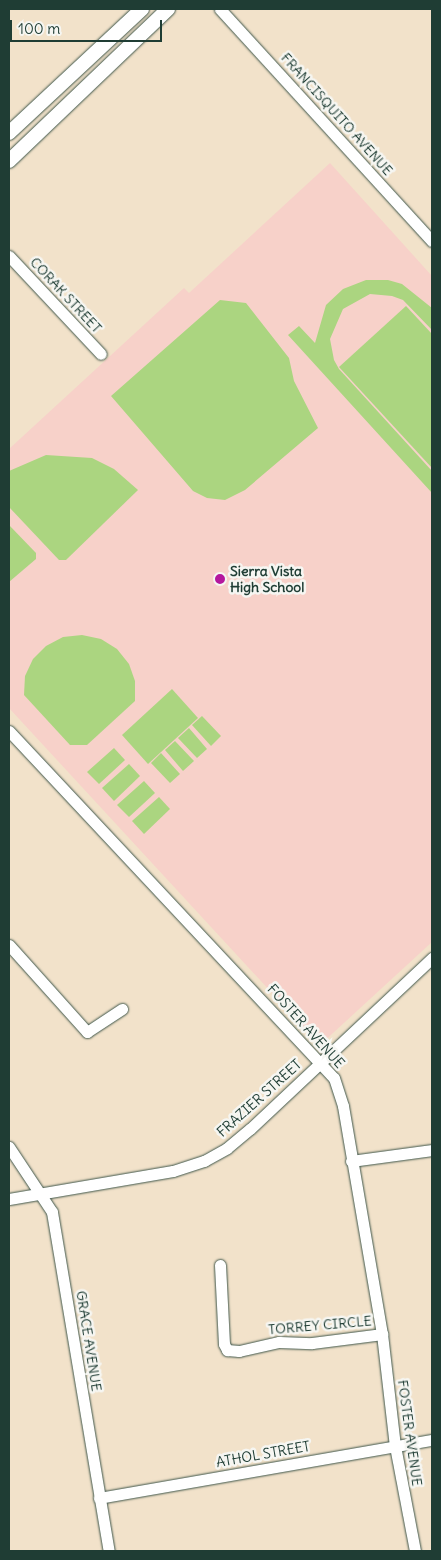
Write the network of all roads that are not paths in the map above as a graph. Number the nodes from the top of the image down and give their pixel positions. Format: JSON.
{"nodes":[{"id":1,"x":142,"y":9,"type":"edge"},
{"id":2,"x":168,"y":9,"type":"edge"},
{"id":3,"x":220,"y":9,"type":"edge"},
{"id":4,"x":9,"y":133,"type":"edge"},
{"id":5,"x":9,"y":161,"type":"edge"},
{"id":6,"x":432,"y":241,"type":"edge"},
{"id":7,"x":9,"y":256,"type":"edge"},
{"id":8,"x":101,"y":354,"type":"dead end"},
{"id":9,"x":9,"y":731,"type":"edge"},
{"id":10,"x":9,"y":944,"type":"edge"},
{"id":11,"x":432,"y":958,"type":"edge"},
{"id":12,"x":122,"y":1009,"type":"dead end"},
{"id":13,"x":321,"y":1062,"type":"junction"},
{"id":14,"x":9,"y":1147,"type":"edge"},
{"id":15,"x":432,"y":1150,"type":"edge"},
{"id":16,"x":351,"y":1161,"type":"junction"},
{"id":17,"x":42,"y":1194,"type":"junction"},
{"id":18,"x":9,"y":1199,"type":"edge"},
{"id":19,"x":220,"y":1266,"type":"dead end"},
{"id":20,"x":382,"y":1334,"type":"junction"},
{"id":21,"x":432,"y":1440,"type":"edge"},
{"id":22,"x":395,"y":1446,"type":"junction"},
{"id":23,"x":99,"y":1498,"type":"junction"},
{"id":24,"x":109,"y":1551,"type":"edge"},
{"id":25,"x":415,"y":1551,"type":"edge"}],
"edges":[{"from":1,"to":4,"type":"main road"},
{"from":2,"to":5,"type":"main road"},
{"from":3,"to":6,"type":"street","name":"FRANCISQUITO AVENUE"},
{"from":7,"to":8,"type":"street","name":"CORAK STREET"},
{"from":9,"to":13,"type":"street","name":"FOSTER AVENUE"},
{"from":10,"to":12,"type":"street"},
{"from":11,"to":13,"type":"street","name":"FRAZIER STREET"},
{"from":13,"to":16,"type":"street","name":"FOSTER AVENUE"},
{"from":13,"to":17,"type":"street","name":"FRAZIER STREET"},
{"from":14,"to":17,"type":"street","name":"GRACE AVENUE"},
{"from":15,"to":16,"type":"street"},
{"from":16,"to":20,"type":"street","name":"FOSTER AVENUE"},
{"from":17,"to":18,"type":"street","name":"FRAZIER STREET"},
{"from":17,"to":23,"type":"street","name":"GRACE AVENUE"},
{"from":19,"to":20,"type":"street","name":"TORREY CIRCLE"},
{"from":20,"to":22,"type":"street","name":"FOSTER AVENUE"},
{"from":21,"to":22,"type":"street","name":"ATHOL STREET"},
{"from":22,"to":23,"type":"street","name":"ATHOL STREET"},
{"from":22,"to":25,"type":"street","name":"FOSTER AVENUE"},
{"from":23,"to":24,"type":"street","name":"GRACE AVENUE"}]}
